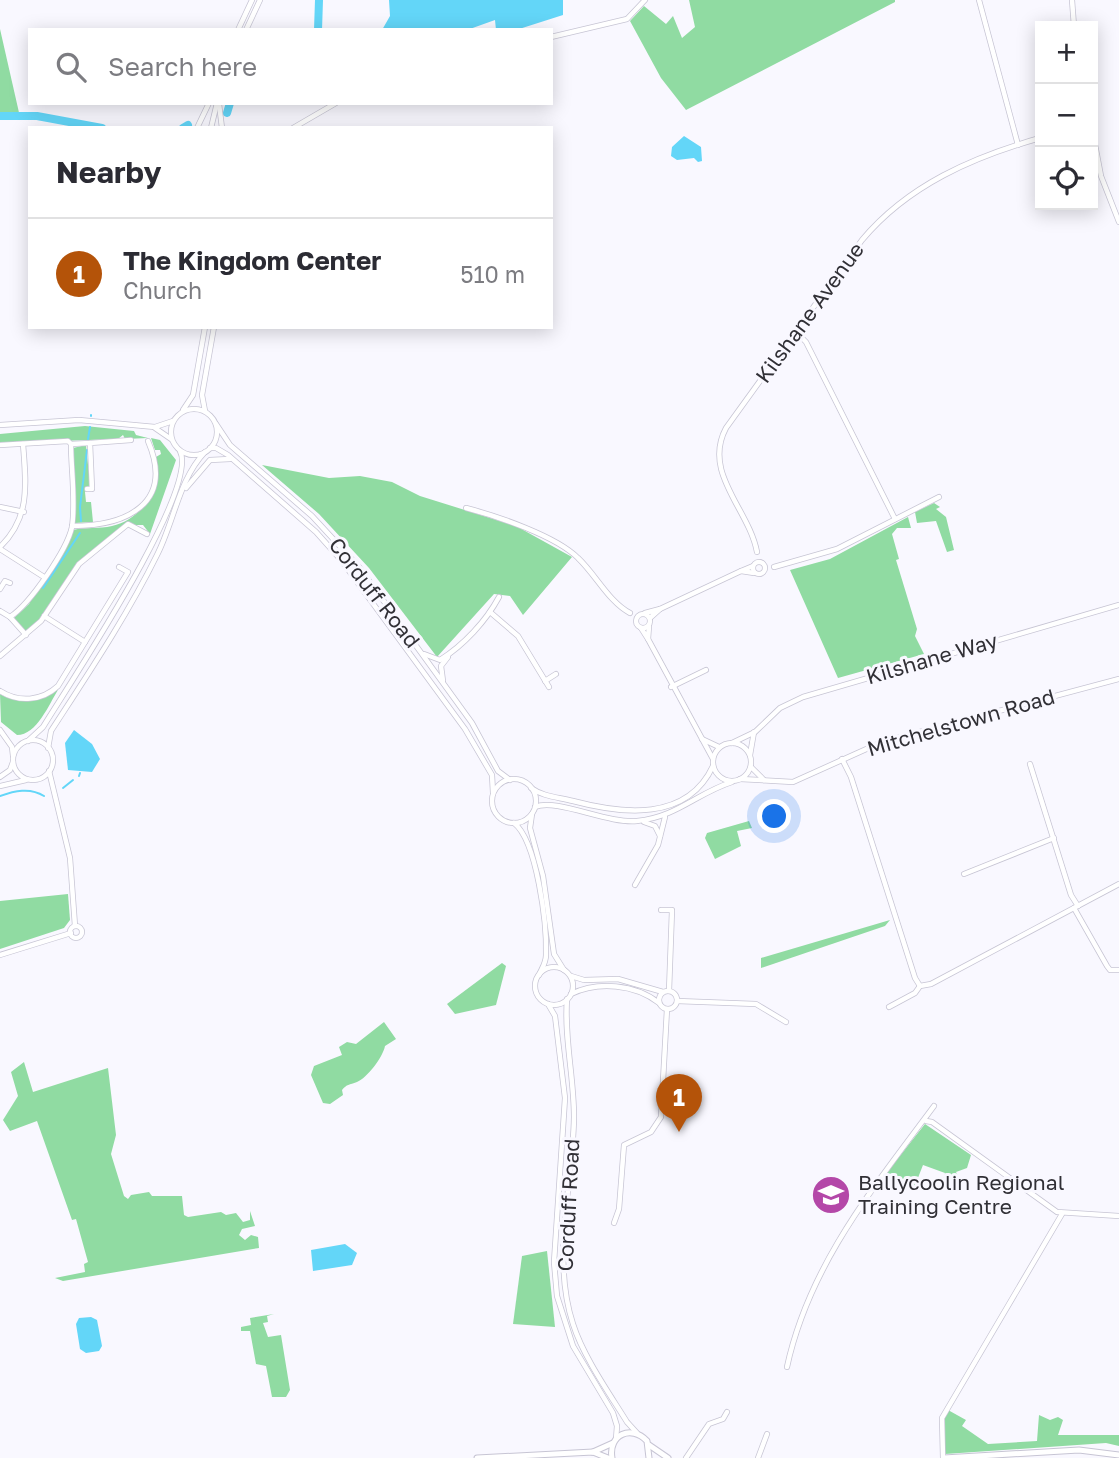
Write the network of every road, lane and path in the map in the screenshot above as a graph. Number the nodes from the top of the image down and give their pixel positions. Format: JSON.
{"nodes":[{"id":1,"x":252,"y":0,"type":"edge"},
{"id":2,"x":260,"y":0,"type":"edge"},
{"id":3,"x":645,"y":0,"type":"edge"},
{"id":4,"x":979,"y":0,"type":"edge"},
{"id":5,"x":1072,"y":0,"type":"edge"},
{"id":6,"x":1074,"y":21,"type":"edge"},
{"id":7,"x":239,"y":28,"type":"edge"},
{"id":8,"x":247,"y":28,"type":"edge"},
{"id":9,"x":553,"y":37,"type":"edge"},
{"id":10,"x":208,"y":105,"type":"edge"},
{"id":11,"x":217,"y":105,"type":"edge"},
{"id":12,"x":218,"y":105,"type":"edge"},
{"id":13,"x":333,"y":105,"type":"edge"},
{"id":14,"x":198,"y":126,"type":"edge"},
{"id":15,"x":212,"y":126,"type":"edge"},
{"id":16,"x":222,"y":126,"type":"edge"},
{"id":17,"x":296,"y":126,"type":"edge"},
{"id":18,"x":1035,"y":140,"type":"edge"},
{"id":19,"x":1018,"y":145,"type":"junction"},
{"id":20,"x":1095,"y":147,"type":"edge"},
{"id":21,"x":1119,"y":222,"type":"edge"},
{"id":22,"x":205,"y":329,"type":"edge"},
{"id":23,"x":214,"y":329,"type":"edge"},
{"id":24,"x":796,"y":332,"type":"junction"},
{"id":25,"x":183,"y":411,"type":"junction"},
{"id":26,"x":205,"y":411,"type":"junction"},
{"id":27,"x":173,"y":421,"type":"junction"},
{"id":28,"x":216,"y":424,"type":"junction"},
{"id":29,"x":0,"y":425,"type":"edge"},
{"id":30,"x":155,"y":427,"type":"junction"},
{"id":31,"x":131,"y":440,"type":"dead end"},
{"id":32,"x":148,"y":441,"type":"dead end"},
{"id":33,"x":172,"y":441,"type":"junction"},
{"id":34,"x":90,"y":443,"type":"junction"},
{"id":35,"x":23,"y":444,"type":"junction"},
{"id":36,"x":71,"y":444,"type":"junction"},
{"id":37,"x":0,"y":445,"type":"edge"},
{"id":38,"x":207,"y":450,"type":"junction"},
{"id":39,"x":180,"y":451,"type":"junction"},
{"id":40,"x":160,"y":452,"type":"dead end"},
{"id":41,"x":154,"y":454,"type":"junction"},
{"id":42,"x":237,"y":462,"type":"junction"},
{"id":43,"x":87,"y":489,"type":"dead end"},
{"id":44,"x":939,"y":497,"type":"dead end"},
{"id":45,"x":180,"y":500,"type":"junction"},
{"id":46,"x":0,"y":507,"type":"edge"},
{"id":47,"x":466,"y":508,"type":"dead end"},
{"id":48,"x":24,"y":512,"type":"junction"},
{"id":49,"x":895,"y":519,"type":"junction"},
{"id":50,"x":72,"y":526,"type":"junction"},
{"id":51,"x":144,"y":531,"type":"dead end"},
{"id":52,"x":0,"y":548,"type":"edge"},
{"id":53,"x":757,"y":552,"type":"junction"},
{"id":54,"x":762,"y":563,"type":"junction"},
{"id":55,"x":754,"y":565,"type":"junction"},
{"id":56,"x":119,"y":567,"type":"dead end"},
{"id":57,"x":775,"y":567,"type":"junction"},
{"id":58,"x":765,"y":570,"type":"junction"},
{"id":59,"x":741,"y":571,"type":"junction"},
{"id":60,"x":755,"y":573,"type":"junction"},
{"id":61,"x":44,"y":577,"type":"junction"},
{"id":62,"x":10,"y":583,"type":"dead end"},
{"id":63,"x":0,"y":589,"type":"edge"},
{"id":64,"x":499,"y":597,"type":"dead end"},
{"id":65,"x":1119,"y":605,"type":"edge"},
{"id":66,"x":660,"y":610,"type":"junction"},
{"id":67,"x":0,"y":611,"type":"edge"},
{"id":68,"x":490,"y":612,"type":"junction"},
{"id":69,"x":630,"y":613,"type":"junction"},
{"id":70,"x":642,"y":614,"type":"junction"},
{"id":71,"x":44,"y":616,"type":"junction"},
{"id":72,"x":10,"y":617,"type":"junction"},
{"id":73,"x":650,"y":618,"type":"junction"},
{"id":74,"x":397,"y":621,"type":"junction"},
{"id":75,"x":636,"y":622,"type":"junction"},
{"id":76,"x":649,"y":625,"type":"junction"},
{"id":77,"x":640,"y":627,"type":"junction"},
{"id":78,"x":26,"y":635,"type":"junction"},
{"id":79,"x":648,"y":639,"type":"junction"},
{"id":80,"x":85,"y":642,"type":"junction"},
{"id":81,"x":450,"y":653,"type":"junction"},
{"id":82,"x":0,"y":656,"type":"edge"},
{"id":83,"x":706,"y":670,"type":"dead end"},
{"id":84,"x":556,"y":674,"type":"dead end"},
{"id":85,"x":1119,"y":679,"type":"edge"},
{"id":86,"x":545,"y":681,"type":"junction"},
{"id":87,"x":549,"y":687,"type":"dead end"},
{"id":88,"x":671,"y":687,"type":"junction"},
{"id":89,"x":0,"y":691,"type":"edge"},
{"id":90,"x":459,"y":705,"type":"junction"},
{"id":91,"x":0,"y":730,"type":"edge"},
{"id":92,"x":755,"y":732,"type":"junction"},
{"id":93,"x":6,"y":737,"type":"junction"},
{"id":94,"x":701,"y":739,"type":"junction"},
{"id":95,"x":25,"y":742,"type":"junction"},
{"id":96,"x":732,"y":743,"type":"junction"},
{"id":97,"x":720,"y":747,"type":"junction"},
{"id":98,"x":48,"y":748,"type":"junction"},
{"id":99,"x":750,"y":757,"type":"junction"},
{"id":100,"x":713,"y":759,"type":"junction"},
{"id":101,"x":842,"y":759,"type":"junction"},
{"id":102,"x":13,"y":760,"type":"junction"},
{"id":103,"x":1030,"y":764,"type":"dead end"},
{"id":104,"x":713,"y":766,"type":"junction"},
{"id":105,"x":750,"y":766,"type":"junction"},
{"id":106,"x":50,"y":771,"type":"junction"},
{"id":107,"x":0,"y":777,"type":"edge"},
{"id":108,"x":39,"y":779,"type":"junction"},
{"id":109,"x":510,"y":779,"type":"junction"},
{"id":110,"x":740,"y":779,"type":"junction"},
{"id":111,"x":30,"y":780,"type":"junction"},
{"id":112,"x":765,"y":781,"type":"junction"},
{"id":113,"x":732,"y":782,"type":"junction"},
{"id":114,"x":0,"y":786,"type":"edge"},
{"id":115,"x":531,"y":788,"type":"junction"},
{"id":116,"x":53,"y":792,"type":"junction"},
{"id":117,"x":494,"y":793,"type":"junction"},
{"id":118,"x":535,"y":807,"type":"junction"},
{"id":119,"x":532,"y":814,"type":"junction"},
{"id":120,"x":669,"y":815,"type":"junction"},
{"id":121,"x":634,"y":821,"type":"junction"},
{"id":122,"x":514,"y":822,"type":"junction"},
{"id":123,"x":660,"y":836,"type":"junction"},
{"id":124,"x":1054,"y":838,"type":"junction"},
{"id":125,"x":964,"y":874,"type":"dead end"},
{"id":126,"x":1119,"y":884,"type":"edge"},
{"id":127,"x":635,"y":885,"type":"dead end"},
{"id":128,"x":1076,"y":907,"type":"junction"},
{"id":129,"x":661,"y":909,"type":"dead end"},
{"id":130,"x":75,"y":926,"type":"junction"},
{"id":131,"x":71,"y":933,"type":"junction"},
{"id":132,"x":0,"y":956,"type":"edge"},
{"id":133,"x":564,"y":970,"type":"junction"},
{"id":134,"x":1119,"y":970,"type":"edge"},
{"id":135,"x":539,"y":975,"type":"junction"},
{"id":136,"x":570,"y":976,"type":"junction"},
{"id":137,"x":920,"y":986,"type":"junction"},
{"id":138,"x":666,"y":992,"type":"junction"},
{"id":139,"x":572,"y":994,"type":"junction"},
{"id":140,"x":567,"y":999,"type":"junction"},
{"id":141,"x":677,"y":1001,"type":"junction"},
{"id":142,"x":659,"y":1003,"type":"junction"},
{"id":143,"x":548,"y":1004,"type":"junction"},
{"id":144,"x":889,"y":1007,"type":"dead end"},
{"id":145,"x":667,"y":1009,"type":"junction"},
{"id":146,"x":786,"y":1022,"type":"dead end"},
{"id":147,"x":934,"y":1106,"type":"dead end"},
{"id":148,"x":926,"y":1121,"type":"junction"},
{"id":149,"x":1062,"y":1214,"type":"junction"},
{"id":150,"x":1119,"y":1216,"type":"edge"},
{"id":151,"x":614,"y":1223,"type":"dead end"},
{"id":152,"x":787,"y":1367,"type":"dead end"},
{"id":153,"x":727,"y":1412,"type":"dead end"},
{"id":154,"x":639,"y":1434,"type":"junction"},
{"id":155,"x":767,"y":1434,"type":"dead end"},
{"id":156,"x":614,"y":1441,"type":"junction"},
{"id":157,"x":649,"y":1445,"type":"junction"},
{"id":158,"x":593,"y":1452,"type":"junction"},
{"id":159,"x":1119,"y":1455,"type":"edge"},
{"id":160,"x":477,"y":1458,"type":"edge"},
{"id":161,"x":610,"y":1458,"type":"edge"},
{"id":162,"x":649,"y":1458,"type":"edge"},
{"id":163,"x":668,"y":1458,"type":"edge"},
{"id":164,"x":686,"y":1458,"type":"edge"},
{"id":165,"x":758,"y":1458,"type":"edge"},
{"id":166,"x":944,"y":1458,"type":"edge"}],
"edges":[{"from":1,"to":7,"type":"street"},
{"from":2,"to":8,"type":"street"},
{"from":3,"to":9,"type":"street"},
{"from":4,"to":19,"type":"street"},
{"from":5,"to":6,"type":"street"},
{"from":10,"to":14,"type":"street"},
{"from":11,"to":15,"type":"street"},
{"from":12,"to":16,"type":"street"},
{"from":13,"to":17,"type":"street"},
{"from":18,"to":19,"type":"street","name":"Kilshane Avenue"},
{"from":19,"to":24,"type":"street","name":"Kilshane Avenue"},
{"from":20,"to":21,"type":"street"},
{"from":22,"to":25,"type":"street"},
{"from":23,"to":26,"type":"street"},
{"from":24,"to":49,"type":"street"},
{"from":24,"to":53,"type":"street","name":"Kilshane Avenue"},
{"from":25,"to":26,"type":"street"},
{"from":25,"to":27,"type":"street"},
{"from":26,"to":28,"type":"street"},
{"from":27,"to":30,"type":"street"},
{"from":27,"to":33,"type":"street"},
{"from":28,"to":38,"type":"street"},
{"from":28,"to":74,"type":"street","name":"Corduff Road"},
{"from":29,"to":30,"type":"street"},
{"from":30,"to":33,"type":"street"},
{"from":31,"to":34,"type":"street"},
{"from":32,"to":41,"type":"street"},
{"from":33,"to":39,"type":"street"},
{"from":34,"to":36,"type":"street"},
{"from":34,"to":43,"type":"street"},
{"from":35,"to":36,"type":"street"},
{"from":35,"to":37,"type":"street"},
{"from":35,"to":48,"type":"street"},
{"from":36,"to":50,"type":"street"},
{"from":38,"to":39,"type":"street"},
{"from":38,"to":42,"type":"street","name":"Corduff Road"},
{"from":38,"to":45,"type":"street"},
{"from":39,"to":95,"type":"street"},
{"from":40,"to":41,"type":"street"},
{"from":41,"to":50,"type":"street"},
{"from":42,"to":45,"type":"street"},
{"from":42,"to":117,"type":"street","name":"Corduff Road"},
{"from":44,"to":49,"type":"street"},
{"from":45,"to":98,"type":"street"},
{"from":46,"to":48,"type":"street"},
{"from":47,"to":69,"type":"street"},
{"from":48,"to":52,"type":"street"},
{"from":49,"to":57,"type":"street"},
{"from":50,"to":61,"type":"street"},
{"from":51,"to":71,"type":"street"},
{"from":52,"to":61,"type":"street"},
{"from":53,"to":54,"type":"street","name":"Kilshane Avenue"},
{"from":53,"to":55,"type":"street"},
{"from":54,"to":55,"type":"street"},
{"from":54,"to":57,"type":"street"},
{"from":54,"to":58,"type":"street","name":"Kilshane Avenue"},
{"from":55,"to":59,"type":"street"},
{"from":55,"to":60,"type":"street"},
{"from":56,"to":80,"type":"street"},
{"from":57,"to":58,"type":"street"},
{"from":58,"to":60,"type":"street"},
{"from":59,"to":60,"type":"street"},
{"from":59,"to":66,"type":"street"},
{"from":61,"to":72,"type":"street"},
{"from":62,"to":63,"type":"street"},
{"from":64,"to":68,"type":"street"},
{"from":65,"to":92,"type":"street","name":"Kilshane Way"},
{"from":66,"to":70,"type":"street"},
{"from":66,"to":73,"type":"street"},
{"from":67,"to":72,"type":"street"},
{"from":68,"to":81,"type":"street"},
{"from":68,"to":86,"type":"street"},
{"from":69,"to":70,"type":"street"},
{"from":69,"to":75,"type":"street"},
{"from":70,"to":73,"type":"street"},
{"from":70,"to":75,"type":"street"},
{"from":71,"to":78,"type":"street"},
{"from":71,"to":80,"type":"street"},
{"from":72,"to":78,"type":"street"},
{"from":73,"to":76,"type":"street"},
{"from":74,"to":81,"type":"street"},
{"from":74,"to":90,"type":"street","name":"Corduff Road"},
{"from":75,"to":77,"type":"street"},
{"from":76,"to":77,"type":"street"},
{"from":76,"to":79,"type":"street"},
{"from":77,"to":79,"type":"street"},
{"from":78,"to":82,"type":"street"},
{"from":79,"to":88,"type":"street"},
{"from":80,"to":89,"type":"street"},
{"from":81,"to":90,"type":"street"},
{"from":83,"to":88,"type":"street"},
{"from":84,"to":86,"type":"street"},
{"from":85,"to":101,"type":"street","name":"Mitchelstown Road"},
{"from":86,"to":87,"type":"street"},
{"from":88,"to":94,"type":"street"},
{"from":90,"to":109,"type":"street","name":"Corduff Road"},
{"from":91,"to":93,"type":"street"},
{"from":92,"to":96,"type":"street","name":"Kilshane Way"},
{"from":92,"to":99,"type":"street"},
{"from":93,"to":95,"type":"street"},
{"from":93,"to":102,"type":"street"},
{"from":94,"to":97,"type":"street"},
{"from":94,"to":100,"type":"street"},
{"from":95,"to":98,"type":"street"},
{"from":95,"to":102,"type":"street"},
{"from":96,"to":97,"type":"street"},
{"from":96,"to":99,"type":"street"},
{"from":97,"to":100,"type":"street"},
{"from":98,"to":106,"type":"street"},
{"from":99,"to":105,"type":"street"},
{"from":100,"to":104,"type":"street"},
{"from":101,"to":112,"type":"street","name":"Mitchelstown Road"},
{"from":101,"to":137,"type":"street"},
{"from":102,"to":107,"type":"street"},
{"from":102,"to":111,"type":"street"},
{"from":103,"to":124,"type":"street"},
{"from":104,"to":113,"type":"street"},
{"from":104,"to":115,"type":"street"},
{"from":105,"to":110,"type":"street"},
{"from":105,"to":112,"type":"street"},
{"from":106,"to":108,"type":"street"},
{"from":106,"to":116,"type":"street"},
{"from":108,"to":111,"type":"street"},
{"from":108,"to":116,"type":"street"},
{"from":109,"to":115,"type":"street"},
{"from":109,"to":117,"type":"street"},
{"from":110,"to":112,"type":"street","name":"Mitchelstown Road"},
{"from":110,"to":113,"type":"street"},
{"from":111,"to":114,"type":"street"},
{"from":113,"to":120,"type":"street"},
{"from":115,"to":118,"type":"street"},
{"from":116,"to":130,"type":"street"},
{"from":117,"to":122,"type":"street"},
{"from":118,"to":119,"type":"street"},
{"from":118,"to":121,"type":"street"},
{"from":119,"to":122,"type":"street"},
{"from":119,"to":133,"type":"street"},
{"from":120,"to":121,"type":"street"},
{"from":120,"to":123,"type":"street"},
{"from":121,"to":123,"type":"street"},
{"from":122,"to":135,"type":"street"},
{"from":123,"to":127,"type":"street"},
{"from":124,"to":125,"type":"street"},
{"from":124,"to":128,"type":"street"},
{"from":126,"to":128,"type":"street"},
{"from":128,"to":134,"type":"street"},
{"from":128,"to":137,"type":"street"},
{"from":129,"to":138,"type":"street"},
{"from":130,"to":131,"type":"street"},
{"from":130,"to":131,"type":"street"},
{"from":131,"to":132,"type":"street"},
{"from":133,"to":135,"type":"street"},
{"from":133,"to":136,"type":"street"},
{"from":135,"to":143,"type":"street"},
{"from":136,"to":138,"type":"street"},
{"from":136,"to":139,"type":"street"},
{"from":137,"to":144,"type":"street"},
{"from":138,"to":141,"type":"street"},
{"from":138,"to":142,"type":"street"},
{"from":139,"to":140,"type":"street"},
{"from":139,"to":142,"type":"street"},
{"from":140,"to":143,"type":"street"},
{"from":140,"to":154,"type":"street","name":"Corduff Road"},
{"from":141,"to":145,"type":"street"},
{"from":141,"to":146,"type":"street"},
{"from":142,"to":145,"type":"street"},
{"from":143,"to":156,"type":"street","name":"Corduff Road"},
{"from":145,"to":151,"type":"street"},
{"from":147,"to":148,"type":"street"},
{"from":148,"to":149,"type":"street"},
{"from":148,"to":152,"type":"street"},
{"from":149,"to":150,"type":"street"},
{"from":149,"to":166,"type":"street"},
{"from":153,"to":164,"type":"street"},
{"from":154,"to":156,"type":"main road"},
{"from":154,"to":157,"type":"main road"},
{"from":155,"to":165,"type":"street"},
{"from":156,"to":158,"type":"main road"},
{"from":156,"to":161,"type":"main road"},
{"from":157,"to":162,"type":"main road"},
{"from":157,"to":163,"type":"main road"},
{"from":158,"to":160,"type":"main road"},
{"from":158,"to":161,"type":"main road"},
{"from":159,"to":166,"type":"main road"}]}
